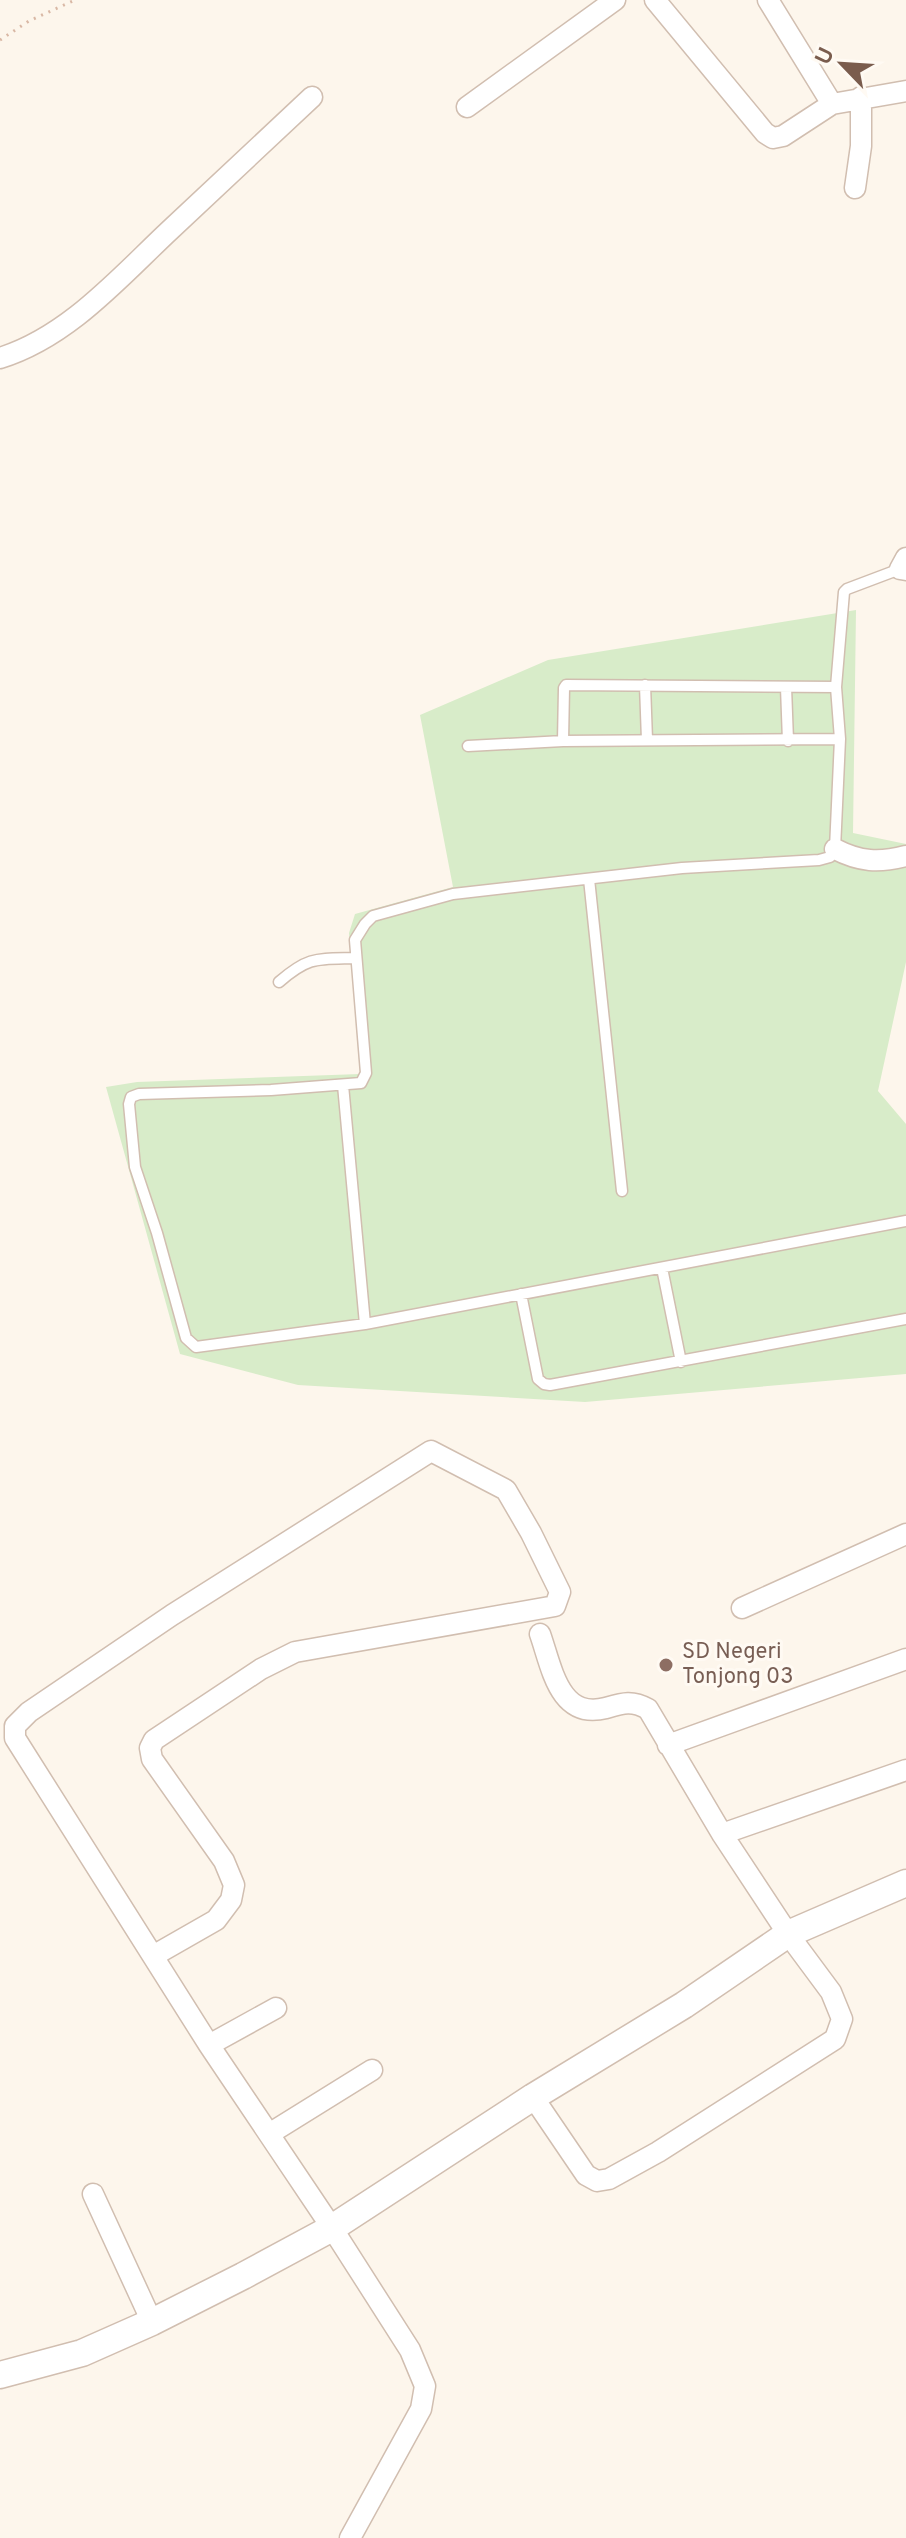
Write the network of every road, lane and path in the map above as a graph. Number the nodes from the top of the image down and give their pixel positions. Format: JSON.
{"nodes":[{"id":1,"x":75,"y":0,"type":"edge"},
{"id":2,"x":615,"y":0,"type":"edge"},
{"id":3,"x":655,"y":0,"type":"edge"},
{"id":4,"x":768,"y":0,"type":"edge"},
{"id":5,"x":0,"y":40,"type":"edge"},
{"id":6,"x":906,"y":91,"type":"edge"},
{"id":7,"x":312,"y":97,"type":"dead end"},
{"id":8,"x":861,"y":97,"type":"junction"},
{"id":9,"x":832,"y":104,"type":"junction"},
{"id":10,"x":467,"y":107,"type":"dead end"},
{"id":11,"x":855,"y":188,"type":"dead end"},
{"id":12,"x":0,"y":358,"type":"edge"},
{"id":13,"x":904,"y":566,"type":"edge"},
{"id":14,"x":645,"y":685,"type":"junction"},
{"id":15,"x":786,"y":687,"type":"junction"},
{"id":16,"x":836,"y":687,"type":"junction"},
{"id":17,"x":840,"y":739,"type":"junction"},
{"id":18,"x":647,"y":740,"type":"junction"},
{"id":19,"x":563,"y":741,"type":"junction"},
{"id":20,"x":788,"y":741,"type":"junction"},
{"id":21,"x":468,"y":746,"type":"dead end"},
{"id":22,"x":835,"y":849,"type":"junction"},
{"id":23,"x":906,"y":856,"type":"edge"},
{"id":24,"x":589,"y":879,"type":"junction"},
{"id":25,"x":356,"y":958,"type":"junction"},
{"id":26,"x":279,"y":982,"type":"dead end"},
{"id":27,"x":343,"y":1085,"type":"junction"},
{"id":28,"x":622,"y":1191,"type":"dead end"},
{"id":29,"x":906,"y":1221,"type":"edge"},
{"id":30,"x":662,"y":1268,"type":"junction"},
{"id":31,"x":521,"y":1294,"type":"junction"},
{"id":32,"x":906,"y":1319,"type":"edge"},
{"id":33,"x":365,"y":1324,"type":"junction"},
{"id":34,"x":681,"y":1362,"type":"junction"},
{"id":35,"x":906,"y":1534,"type":"edge"},
{"id":36,"x":742,"y":1608,"type":"dead end"},
{"id":37,"x":540,"y":1634,"type":"dead end"},
{"id":38,"x":906,"y":1659,"type":"edge"},
{"id":39,"x":668,"y":1745,"type":"junction"},
{"id":40,"x":906,"y":1770,"type":"edge"},
{"id":41,"x":722,"y":1834,"type":"junction"},
{"id":42,"x":906,"y":1883,"type":"edge"},
{"id":43,"x":788,"y":1934,"type":"junction"},
{"id":44,"x":153,"y":1956,"type":"junction"},
{"id":45,"x":276,"y":2008,"type":"dead end"},
{"id":46,"x":209,"y":2045,"type":"junction"},
{"id":47,"x":372,"y":2070,"type":"dead end"},
{"id":48,"x":533,"y":2097,"type":"junction"},
{"id":49,"x":269,"y":2134,"type":"junction"},
{"id":50,"x":93,"y":2194,"type":"dead end"},
{"id":51,"x":332,"y":2228,"type":"junction"},
{"id":52,"x":152,"y":2322,"type":"junction"},
{"id":53,"x":0,"y":2375,"type":"edge"},
{"id":54,"x":349,"y":2537,"type":"edge"}],
"edges":[{"from":1,"to":5,"type":"path"},
{"from":2,"to":10,"type":"street"},
{"from":3,"to":9,"type":"street"},
{"from":4,"to":9,"type":"street"},
{"from":6,"to":8,"type":"street"},
{"from":7,"to":12,"type":"street"},
{"from":8,"to":9,"type":"street"},
{"from":8,"to":11,"type":"street"},
{"from":13,"to":16,"type":"lane"},
{"from":14,"to":15,"type":"lane"},
{"from":14,"to":18,"type":"lane"},
{"from":14,"to":19,"type":"lane"},
{"from":15,"to":16,"type":"lane"},
{"from":15,"to":20,"type":"lane"},
{"from":16,"to":17,"type":"lane"},
{"from":17,"to":20,"type":"lane"},
{"from":17,"to":22,"type":"lane"},
{"from":18,"to":19,"type":"lane"},
{"from":18,"to":20,"type":"lane"},
{"from":19,"to":21,"type":"lane"},
{"from":22,"to":23,"type":"street"},
{"from":22,"to":24,"type":"lane"},
{"from":24,"to":25,"type":"lane"},
{"from":24,"to":28,"type":"lane"},
{"from":25,"to":26,"type":"lane"},
{"from":25,"to":27,"type":"lane"},
{"from":27,"to":33,"type":"lane"},
{"from":27,"to":33,"type":"lane"},
{"from":29,"to":30,"type":"lane"},
{"from":30,"to":31,"type":"lane"},
{"from":30,"to":34,"type":"lane"},
{"from":31,"to":33,"type":"lane"},
{"from":31,"to":34,"type":"lane"},
{"from":32,"to":34,"type":"lane"},
{"from":35,"to":36,"type":"street"},
{"from":37,"to":39,"type":"street"},
{"from":38,"to":39,"type":"street"},
{"from":39,"to":41,"type":"street"},
{"from":40,"to":41,"type":"street"},
{"from":41,"to":43,"type":"street"},
{"from":42,"to":43,"type":"street"},
{"from":43,"to":48,"type":"street"},
{"from":43,"to":48,"type":"street"},
{"from":44,"to":44,"type":"street"},
{"from":44,"to":46,"type":"street"},
{"from":45,"to":46,"type":"street"},
{"from":46,"to":49,"type":"street"},
{"from":47,"to":49,"type":"street"},
{"from":48,"to":51,"type":"street"},
{"from":49,"to":51,"type":"street"},
{"from":50,"to":52,"type":"street"},
{"from":51,"to":52,"type":"street"},
{"from":51,"to":54,"type":"street"},
{"from":52,"to":53,"type":"street"}]}
